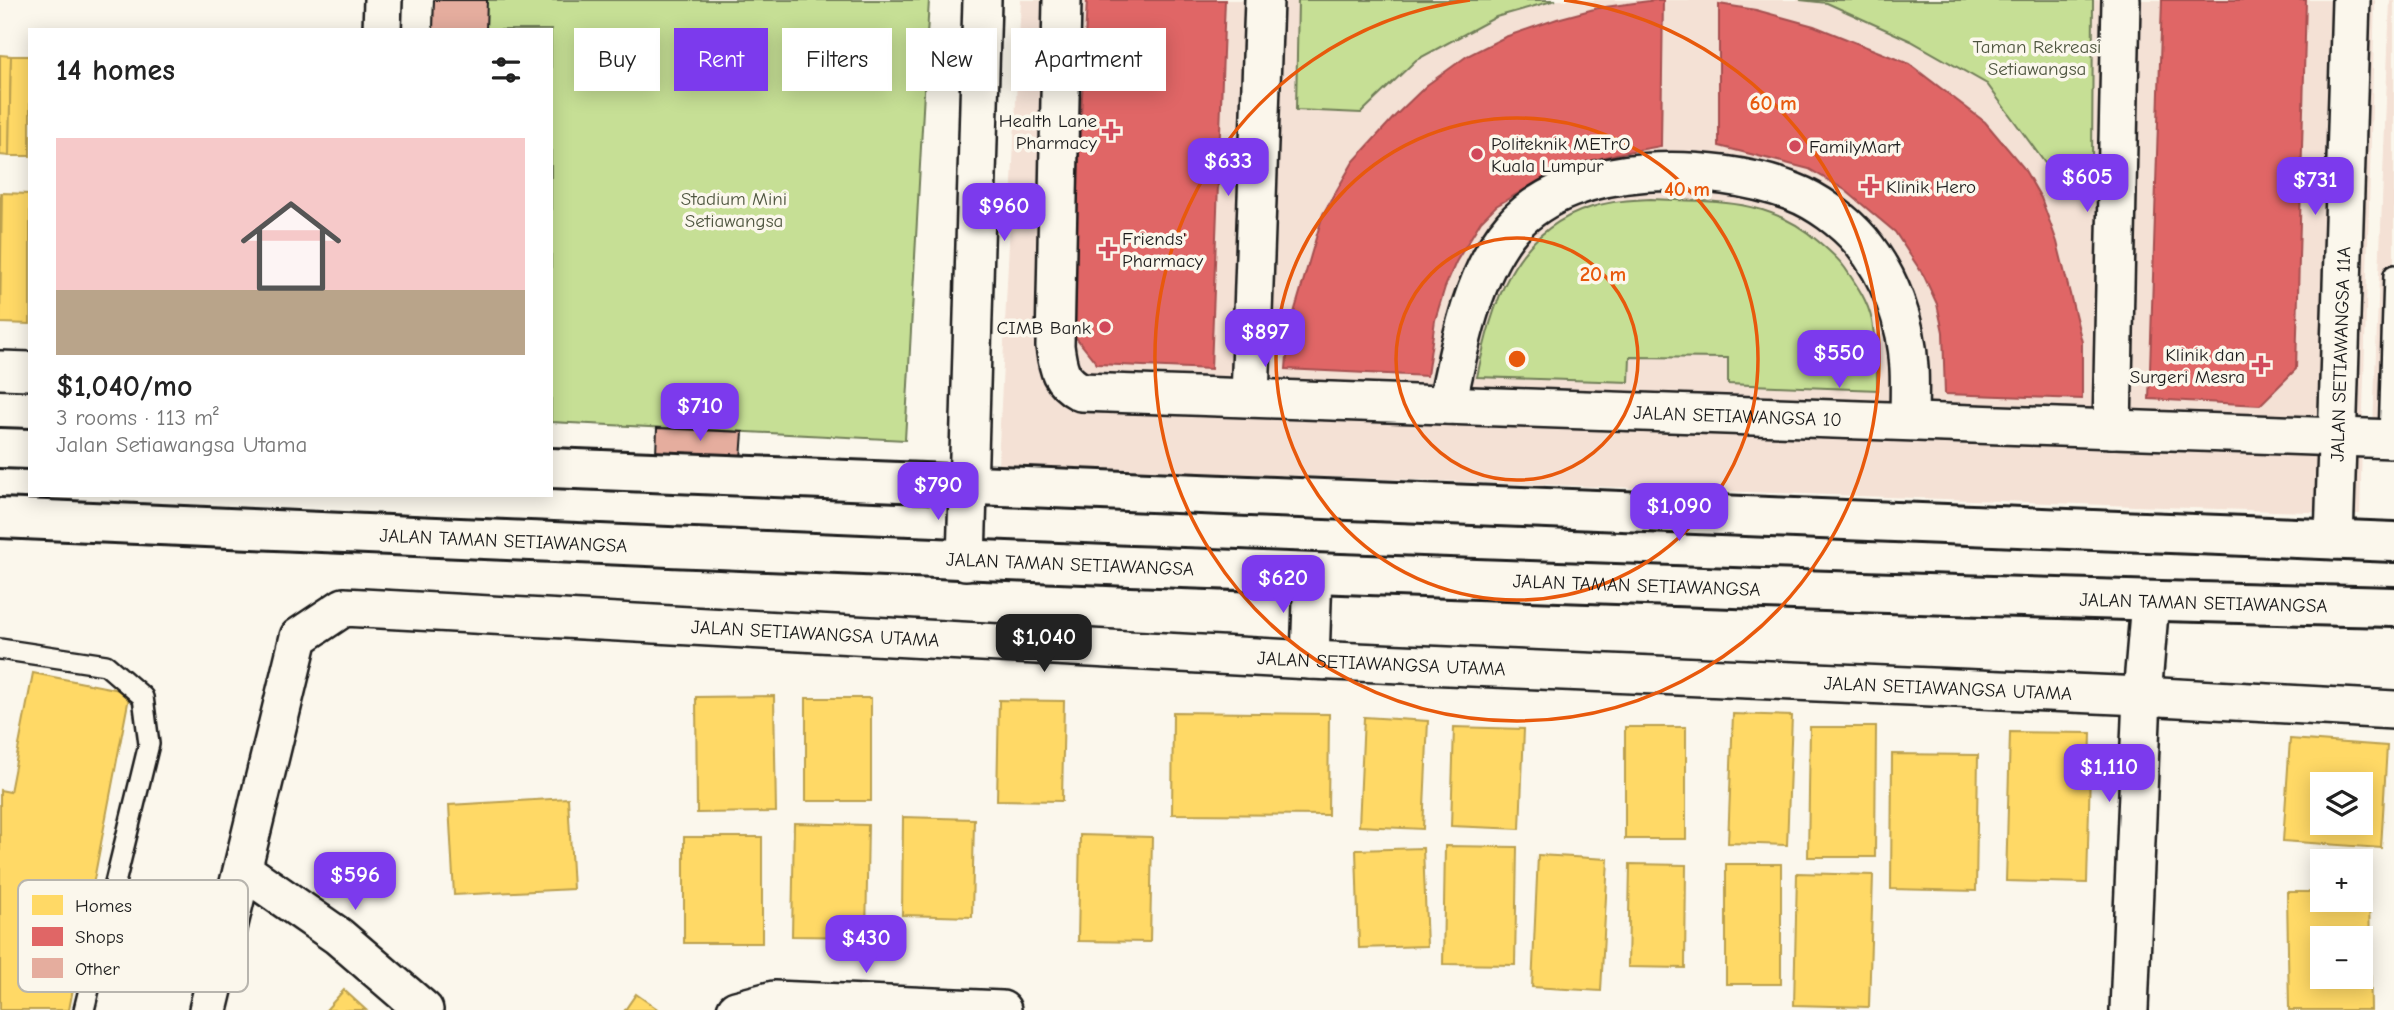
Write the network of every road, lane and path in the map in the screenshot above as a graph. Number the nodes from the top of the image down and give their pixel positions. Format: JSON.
{"nodes":[{"id":1,"x":383,"y":0,"type":"edge"},
{"id":2,"x":982,"y":0,"type":"edge"},
{"id":3,"x":1062,"y":0,"type":"edge"},
{"id":4,"x":1264,"y":0,"type":"edge"},
{"id":5,"x":2120,"y":0,"type":"edge"},
{"id":6,"x":2351,"y":0,"type":"edge"},
{"id":7,"x":382,"y":28,"type":"edge"},
{"id":8,"x":2394,"y":275,"type":"edge"},
{"id":9,"x":0,"y":370,"type":"edge"},
{"id":10,"x":28,"y":372,"type":"edge"},
{"id":11,"x":1250,"y":398,"type":"junction"},
{"id":12,"x":1447,"y":404,"type":"junction"},
{"id":13,"x":1909,"y":421,"type":"junction"},
{"id":14,"x":2112,"y":429,"type":"junction"},
{"id":15,"x":2336,"y":436,"type":"junction"},
{"id":16,"x":2391,"y":439,"type":"edge"},
{"id":17,"x":0,"y":448,"type":"edge"},
{"id":18,"x":28,"y":449,"type":"edge"},
{"id":19,"x":553,"y":468,"type":"edge"},
{"id":20,"x":967,"y":483,"type":"junction"},
{"id":21,"x":0,"y":518,"type":"edge"},
{"id":22,"x":2334,"y":540,"type":"junction"},
{"id":23,"x":2394,"y":542,"type":"edge"},
{"id":24,"x":967,"y":561,"type":"junction"},
{"id":25,"x":1313,"y":573,"type":"junction"},
{"id":26,"x":2150,"y":601,"type":"junction"},
{"id":27,"x":2394,"y":607,"type":"edge"},
{"id":28,"x":0,"y":649,"type":"edge"},
{"id":29,"x":1310,"y":660,"type":"junction"},
{"id":30,"x":2142,"y":696,"type":"junction"},
{"id":31,"x":2394,"y":710,"type":"edge"},
{"id":32,"x":243,"y":870,"type":"junction"},
{"id":33,"x":116,"y":880,"type":"edge"},
{"id":34,"x":240,"y":880,"type":"edge"},
{"id":35,"x":88,"y":992,"type":"edge"},
{"id":36,"x":212,"y":992,"type":"edge"},
{"id":37,"x":84,"y":1010,"type":"edge"},
{"id":38,"x":208,"y":1010,"type":"edge"},
{"id":39,"x":424,"y":1010,"type":"edge"},
{"id":40,"x":736,"y":1010,"type":"edge"},
{"id":41,"x":1002,"y":1010,"type":"edge"},
{"id":42,"x":2129,"y":1010,"type":"edge"}],
"edges":[{"from":1,"to":7,"type":"street"},
{"from":2,"to":20,"type":"street"},
{"from":3,"to":11,"type":"street","name":"JALAN SETIAWANGSA 10"},
{"from":4,"to":11,"type":"street"},
{"from":5,"to":14,"type":"street"},
{"from":6,"to":15,"type":"street","name":"JALAN SETIAWANGSA 11A"},
{"from":8,"to":16,"type":"lane"},
{"from":9,"to":10,"type":"street"},
{"from":11,"to":12,"type":"street","name":"JALAN SETIAWANGSA 10"},
{"from":12,"to":13,"type":"street","name":"JALAN SETIAWANGSA 10"},
{"from":12,"to":13,"type":"street"},
{"from":13,"to":14,"type":"street","name":"JALAN SETIAWANGSA 10"},
{"from":14,"to":15,"type":"street","name":"JALAN SETIAWANGSA 10"},
{"from":15,"to":16,"type":"street","name":"JALAN SETIAWANGSA 10"},
{"from":15,"to":22,"type":"street","name":"JALAN SETIAWANGSA 11A"},
{"from":17,"to":18,"type":"main road"},
{"from":19,"to":20,"type":"main road"},
{"from":20,"to":22,"type":"main road"},
{"from":20,"to":24,"type":"street"},
{"from":21,"to":24,"type":"main road","name":"JALAN TAMAN SETIAWANGSA"},
{"from":22,"to":23,"type":"main road"},
{"from":24,"to":25,"type":"main road","name":"JALAN TAMAN SETIAWANGSA"},
{"from":25,"to":26,"type":"main road","name":"JALAN TAMAN SETIAWANGSA"},
{"from":25,"to":29,"type":"street"},
{"from":26,"to":27,"type":"main road","name":"JALAN TAMAN SETIAWANGSA"},
{"from":26,"to":30,"type":"street"},
{"from":28,"to":33,"type":"lane"},
{"from":29,"to":30,"type":"street","name":"JALAN SETIAWANGSA UTAMA"},
{"from":29,"to":32,"type":"street","name":"JALAN SETIAWANGSA UTAMA"},
{"from":30,"to":31,"type":"street","name":"JALAN SETIAWANGSA UTAMA"},
{"from":30,"to":42,"type":"street"},
{"from":32,"to":34,"type":"street","name":"JALAN SETIAWANGSA UTAMA"},
{"from":32,"to":39,"type":"street"},
{"from":35,"to":37,"type":"lane"},
{"from":36,"to":38,"type":"street","name":"JALAN SETIAWANGSA UTAMA"},
{"from":40,"to":41,"type":"street"}]}
